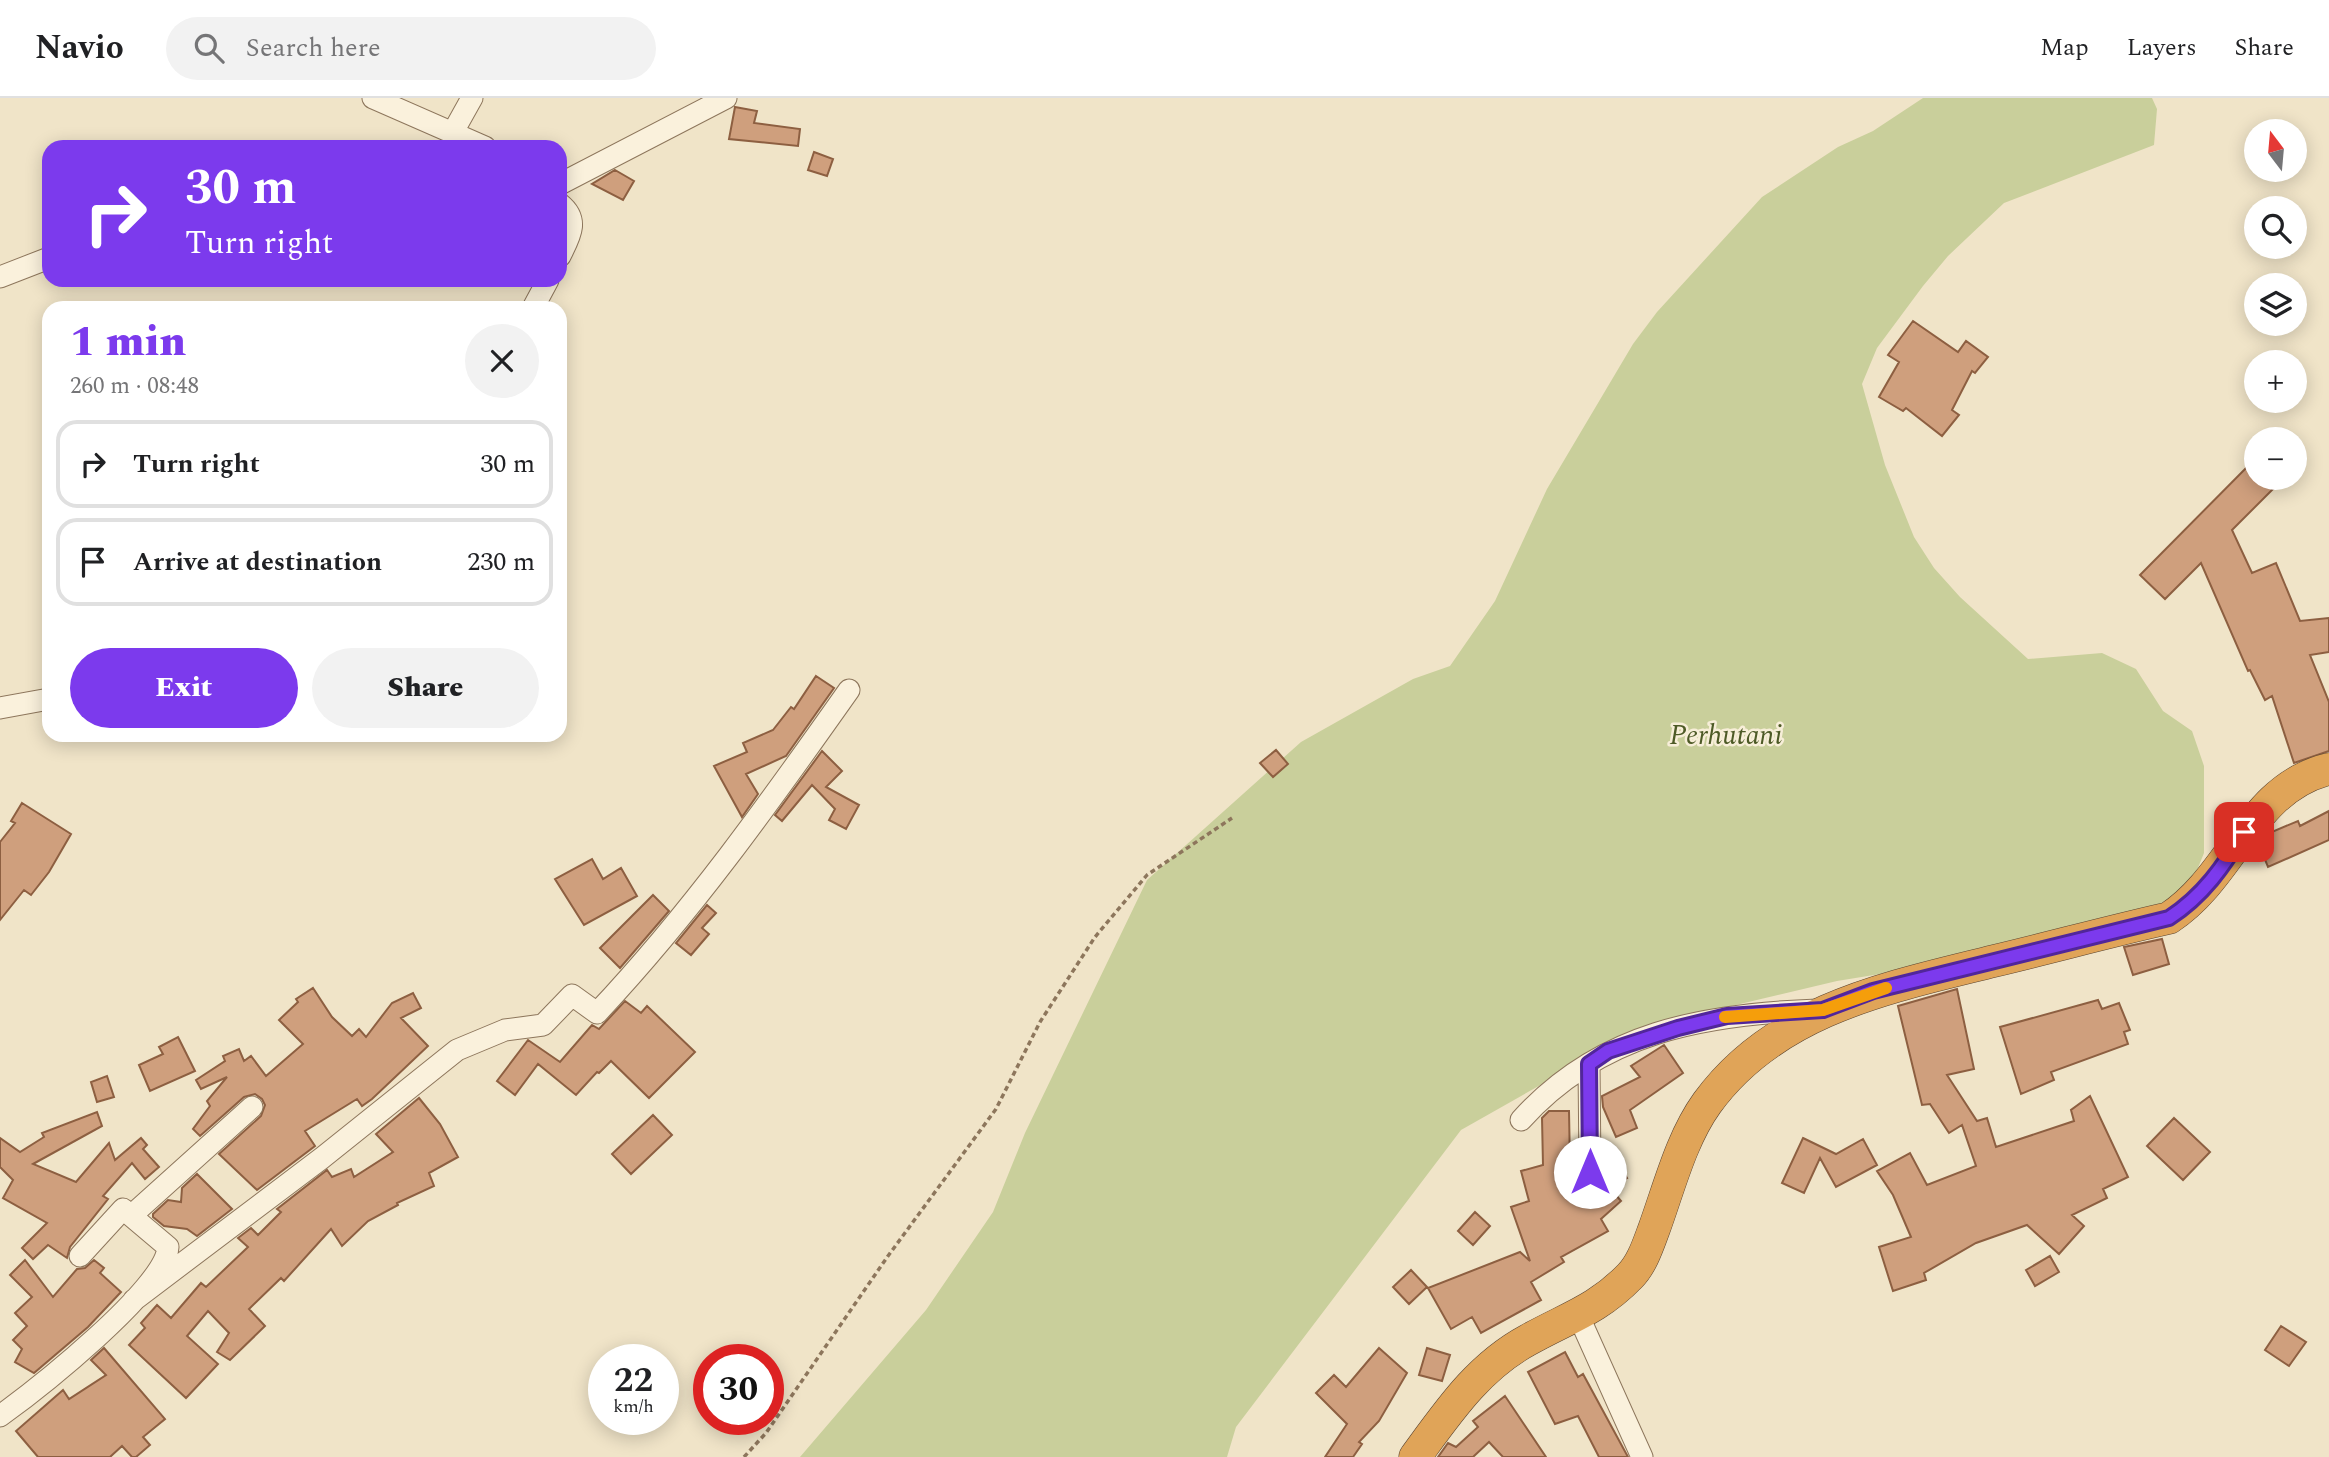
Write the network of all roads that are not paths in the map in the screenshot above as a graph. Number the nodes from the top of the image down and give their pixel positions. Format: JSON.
{"nodes":[{"id":1,"x":373,"y":98,"type":"edge"},
{"id":2,"x":472,"y":98,"type":"edge"},
{"id":3,"x":726,"y":98,"type":"edge"},
{"id":4,"x":453,"y":132,"type":"junction"},
{"id":5,"x":470,"y":140,"type":"edge"},
{"id":6,"x":567,"y":180,"type":"edge"},
{"id":7,"x":567,"y":210,"type":"edge"},
{"id":8,"x":567,"y":238,"type":"edge"},
{"id":9,"x":42,"y":261,"type":"edge"},
{"id":10,"x":0,"y":277,"type":"edge"},
{"id":11,"x":849,"y":690,"type":"dead end"},
{"id":12,"x":42,"y":700,"type":"edge"},
{"id":13,"x":0,"y":708,"type":"edge"},
{"id":14,"x":2329,"y":769,"type":"edge"},
{"id":15,"x":1823,"y":1010,"type":"junction"},
{"id":16,"x":1589,"y":1064,"type":"junction"},
{"id":17,"x":252,"y":1107,"type":"dead end"},
{"id":18,"x":1521,"y":1120,"type":"dead end"},
{"id":19,"x":1590,"y":1172,"type":"dead end"},
{"id":20,"x":132,"y":1215,"type":"junction"},
{"id":21,"x":80,"y":1256,"type":"dead end"},
{"id":22,"x":134,"y":1300,"type":"junction"},
{"id":23,"x":1579,"y":1317,"type":"junction"},
{"id":24,"x":0,"y":1416,"type":"edge"},
{"id":25,"x":1415,"y":1457,"type":"edge"},
{"id":26,"x":1642,"y":1457,"type":"edge"}],
"edges":[{"from":1,"to":4,"type":"street"},
{"from":2,"to":4,"type":"street"},
{"from":3,"to":6,"type":"street"},
{"from":4,"to":5,"type":"street"},
{"from":7,"to":8,"type":"street"},
{"from":9,"to":10,"type":"street"},
{"from":11,"to":22,"type":"street"},
{"from":12,"to":13,"type":"street"},
{"from":14,"to":15,"type":"highway"},
{"from":15,"to":16,"type":"street"},
{"from":15,"to":23,"type":"highway"},
{"from":16,"to":18,"type":"street"},
{"from":16,"to":19,"type":"street"},
{"from":17,"to":20,"type":"street"},
{"from":20,"to":21,"type":"street"},
{"from":20,"to":22,"type":"street"},
{"from":22,"to":24,"type":"street"},
{"from":23,"to":25,"type":"highway"},
{"from":23,"to":26,"type":"street"}]}
